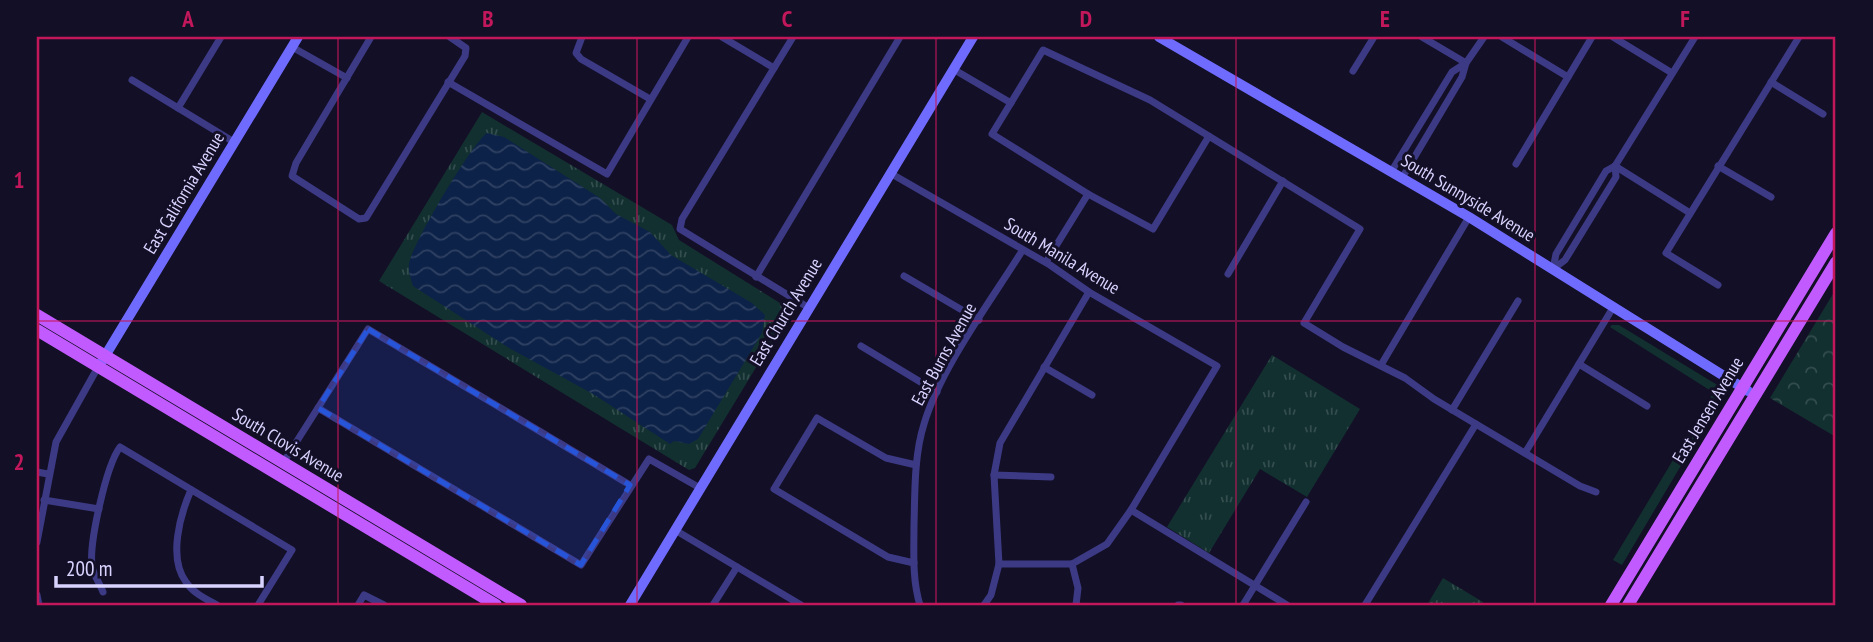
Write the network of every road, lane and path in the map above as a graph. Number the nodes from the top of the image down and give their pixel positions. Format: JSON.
{"nodes":[{"id":1,"x":221,"y":37,"type":"edge"},
{"id":2,"x":371,"y":37,"type":"edge"},
{"id":3,"x":450,"y":37,"type":"edge"},
{"id":4,"x":582,"y":37,"type":"edge"},
{"id":5,"x":688,"y":37,"type":"edge"},
{"id":6,"x":722,"y":37,"type":"edge"},
{"id":7,"x":793,"y":37,"type":"edge"},
{"id":8,"x":900,"y":37,"type":"edge"},
{"id":9,"x":973,"y":37,"type":"edge"},
{"id":10,"x":1159,"y":37,"type":"edge"},
{"id":11,"x":1374,"y":37,"type":"edge"},
{"id":12,"x":1422,"y":37,"type":"edge"},
{"id":13,"x":1484,"y":37,"type":"edge"},
{"id":14,"x":1502,"y":37,"type":"edge"},
{"id":15,"x":1592,"y":37,"type":"edge"},
{"id":16,"x":1613,"y":37,"type":"edge"},
{"id":17,"x":1695,"y":37,"type":"edge"},
{"id":18,"x":1799,"y":37,"type":"edge"},
{"id":19,"x":295,"y":42,"type":"edge"},
{"id":20,"x":1466,"y":63,"type":"junction"},
{"id":21,"x":774,"y":68,"type":"junction"},
{"id":22,"x":953,"y":69,"type":"junction"},
{"id":23,"x":1353,"y":71,"type":"dead end"},
{"id":24,"x":1672,"y":74,"type":"junction"},
{"id":25,"x":1568,"y":77,"type":"junction"},
{"id":26,"x":346,"y":78,"type":"junction"},
{"id":27,"x":132,"y":80,"type":"dead end"},
{"id":28,"x":448,"y":82,"type":"junction"},
{"id":29,"x":1771,"y":82,"type":"junction"},
{"id":30,"x":650,"y":99,"type":"junction"},
{"id":31,"x":1011,"y":103,"type":"junction"},
{"id":32,"x":178,"y":108,"type":"junction"},
{"id":33,"x":1823,"y":114,"type":"dead end"},
{"id":34,"x":1209,"y":136,"type":"junction"},
{"id":35,"x":234,"y":142,"type":"junction"},
{"id":36,"x":1516,"y":164,"type":"dead end"},
{"id":37,"x":1615,"y":166,"type":"junction"},
{"id":38,"x":1718,"y":166,"type":"junction"},
{"id":39,"x":1391,"y":172,"type":"junction"},
{"id":40,"x":890,"y":173,"type":"junction"},
{"id":41,"x":1402,"y":178,"type":"junction"},
{"id":42,"x":1283,"y":181,"type":"junction"},
{"id":43,"x":1088,"y":194,"type":"junction"},
{"id":44,"x":1771,"y":197,"type":"dead end"},
{"id":45,"x":1690,"y":213,"type":"junction"},
{"id":46,"x":1469,"y":217,"type":"junction"},
{"id":47,"x":1836,"y":233,"type":"edge"},
{"id":48,"x":1022,"y":251,"type":"junction"},
{"id":49,"x":1045,"y":262,"type":"junction"},
{"id":50,"x":1836,"y":262,"type":"edge"},
{"id":51,"x":1553,"y":269,"type":"junction"},
{"id":52,"x":1228,"y":274,"type":"dead end"},
{"id":53,"x":904,"y":276,"type":"dead end"},
{"id":54,"x":756,"y":277,"type":"junction"},
{"id":55,"x":1718,"y":285,"type":"dead end"},
{"id":56,"x":1089,"y":292,"type":"junction"},
{"id":57,"x":1518,"y":301,"type":"dead end"},
{"id":58,"x":1614,"y":306,"type":"junction"},
{"id":59,"x":809,"y":308,"type":"junction"},
{"id":60,"x":37,"y":315,"type":"edge"},
{"id":61,"x":979,"y":320,"type":"junction"},
{"id":62,"x":37,"y":330,"type":"edge"},
{"id":63,"x":861,"y":346,"type":"dead end"},
{"id":64,"x":102,"y":361,"type":"junction"},
{"id":65,"x":1579,"y":364,"type":"junction"},
{"id":66,"x":1381,"y":365,"type":"junction"},
{"id":67,"x":1044,"y":367,"type":"junction"},
{"id":68,"x":1743,"y":387,"type":"junction"},
{"id":69,"x":937,"y":392,"type":"junction"},
{"id":70,"x":1093,"y":396,"type":"dead end"},
{"id":71,"x":1755,"y":396,"type":"junction"},
{"id":72,"x":1647,"y":406,"type":"dead end"},
{"id":73,"x":318,"y":408,"type":"junction"},
{"id":74,"x":1452,"y":410,"type":"junction"},
{"id":75,"x":1476,"y":424,"type":"junction"},
{"id":76,"x":219,"y":439,"type":"junction"},
{"id":77,"x":1525,"y":453,"type":"junction"},
{"id":78,"x":284,"y":463,"type":"junction"},
{"id":79,"x":916,"y":465,"type":"junction"},
{"id":80,"x":37,"y":471,"type":"edge"},
{"id":81,"x":48,"y":474,"type":"junction"},
{"id":82,"x":994,"y":475,"type":"junction"},
{"id":83,"x":1051,"y":477,"type":"dead end"},
{"id":84,"x":630,"y":485,"type":"junction"},
{"id":85,"x":700,"y":488,"type":"junction"},
{"id":86,"x":191,"y":490,"type":"junction"},
{"id":87,"x":1596,"y":492,"type":"dead end"},
{"id":88,"x":44,"y":499,"type":"junction"},
{"id":89,"x":1306,"y":502,"type":"dead end"},
{"id":90,"x":99,"y":509,"type":"junction"},
{"id":91,"x":1131,"y":510,"type":"junction"},
{"id":92,"x":675,"y":530,"type":"junction"},
{"id":93,"x":37,"y":542,"type":"edge"},
{"id":94,"x":914,"y":563,"type":"junction"},
{"id":95,"x":999,"y":564,"type":"junction"},
{"id":96,"x":1072,"y":564,"type":"junction"},
{"id":97,"x":737,"y":566,"type":"junction"},
{"id":98,"x":1255,"y":586,"type":"junction"},
{"id":99,"x":103,"y":592,"type":"dead end"},
{"id":100,"x":37,"y":595,"type":"edge"},
{"id":101,"x":39,"y":605,"type":"edge"},
{"id":102,"x":217,"y":605,"type":"edge"},
{"id":103,"x":258,"y":605,"type":"edge"},
{"id":104,"x":358,"y":605,"type":"edge"},
{"id":105,"x":384,"y":605,"type":"edge"},
{"id":106,"x":496,"y":605,"type":"edge"},
{"id":107,"x":521,"y":605,"type":"edge"},
{"id":108,"x":630,"y":605,"type":"edge"},
{"id":109,"x":713,"y":605,"type":"edge"},
{"id":110,"x":801,"y":605,"type":"edge"},
{"id":111,"x":920,"y":605,"type":"edge"},
{"id":112,"x":984,"y":605,"type":"edge"},
{"id":113,"x":1076,"y":605,"type":"edge"},
{"id":114,"x":1243,"y":605,"type":"edge"},
{"id":115,"x":1287,"y":605,"type":"edge"},
{"id":116,"x":1365,"y":605,"type":"edge"},
{"id":117,"x":1611,"y":605,"type":"edge"},
{"id":118,"x":1628,"y":605,"type":"edge"}],
"edges":[{"from":1,"to":32,"type":"street"},
{"from":2,"to":26,"type":"street"},
{"from":3,"to":28,"type":"street"},
{"from":4,"to":30,"type":"street"},
{"from":5,"to":30,"type":"street"},
{"from":6,"to":21,"type":"street"},
{"from":7,"to":21,"type":"street"},
{"from":8,"to":54,"type":"street"},
{"from":9,"to":22,"type":"street","name":"East Church Avenue"},
{"from":10,"to":39,"type":"street","name":"South Sunnyside Avenue"},
{"from":11,"to":23,"type":"street"},
{"from":12,"to":20,"type":"street"},
{"from":13,"to":20,"type":"street"},
{"from":14,"to":25,"type":"street"},
{"from":15,"to":25,"type":"street"},
{"from":16,"to":24,"type":"street"},
{"from":17,"to":24,"type":"street"},
{"from":18,"to":29,"type":"street"},
{"from":19,"to":26,"type":"street"},
{"from":19,"to":35,"type":"street","name":"East California Avenue"},
{"from":20,"to":39,"type":"street"},
{"from":20,"to":41,"type":"street"},
{"from":21,"to":54,"type":"street"},
{"from":22,"to":31,"type":"street"},
{"from":22,"to":40,"type":"street","name":"East Church Avenue"},
{"from":24,"to":37,"type":"street"},
{"from":25,"to":36,"type":"street"},
{"from":26,"to":28,"type":"street"},
{"from":27,"to":32,"type":"street"},
{"from":28,"to":30,"type":"street"},
{"from":29,"to":33,"type":"street"},
{"from":29,"to":38,"type":"street"},
{"from":31,"to":34,"type":"street"},
{"from":31,"to":43,"type":"street"},
{"from":32,"to":35,"type":"street"},
{"from":34,"to":42,"type":"street"},
{"from":34,"to":43,"type":"street"},
{"from":35,"to":64,"type":"street","name":"East California Avenue"},
{"from":37,"to":45,"type":"street"},
{"from":37,"to":51,"type":"street"},
{"from":38,"to":44,"type":"street"},
{"from":38,"to":45,"type":"street"},
{"from":39,"to":41,"type":"street","name":"South Sunnyside Avenue"},
{"from":40,"to":48,"type":"street","name":"South Manila Avenue"},
{"from":40,"to":59,"type":"street","name":"East Church Avenue"},
{"from":41,"to":46,"type":"street","name":"South Sunnyside Avenue"},
{"from":42,"to":52,"type":"street"},
{"from":42,"to":66,"type":"street"},
{"from":43,"to":49,"type":"street"},
{"from":45,"to":55,"type":"street"},
{"from":46,"to":51,"type":"street","name":"South Sunnyside Avenue"},
{"from":46,"to":66,"type":"street"},
{"from":47,"to":68,"type":"main road","name":"East Jensen Avenue"},
{"from":48,"to":49,"type":"street","name":"South Manila Avenue"},
{"from":48,"to":61,"type":"street","name":"East Burns Avenue"},
{"from":49,"to":56,"type":"street","name":"South Manila Avenue"},
{"from":50,"to":71,"type":"main road","name":"East Jensen Avenue"},
{"from":51,"to":58,"type":"street","name":"South Sunnyside Avenue"},
{"from":53,"to":61,"type":"street"},
{"from":54,"to":59,"type":"street"},
{"from":56,"to":67,"type":"street"},
{"from":56,"to":91,"type":"street","name":"South Manila Avenue"},
{"from":57,"to":74,"type":"street"},
{"from":58,"to":65,"type":"street"},
{"from":58,"to":68,"type":"street","name":"South Sunnyside Avenue"},
{"from":59,"to":85,"type":"street","name":"East Church Avenue"},
{"from":60,"to":64,"type":"main road","name":"South Clovis Avenue"},
{"from":61,"to":69,"type":"street","name":"East Burns Avenue"},
{"from":62,"to":64,"type":"main road","name":"South Clovis Avenue"},
{"from":63,"to":69,"type":"street"},
{"from":64,"to":76,"type":"main road","name":"South Clovis Avenue"},
{"from":64,"to":78,"type":"main road","name":"South Clovis Avenue"},
{"from":64,"to":81,"type":"street"},
{"from":65,"to":72,"type":"street"},
{"from":65,"to":77,"type":"street"},
{"from":66,"to":74,"type":"street"},
{"from":67,"to":70,"type":"street"},
{"from":67,"to":82,"type":"street"},
{"from":68,"to":71,"type":"street","name":"South Sunnyside Avenue"},
{"from":68,"to":117,"type":"main road","name":"East Jensen Avenue"},
{"from":69,"to":79,"type":"street","name":"East Burns Avenue"},
{"from":71,"to":118,"type":"main road","name":"East Jensen Avenue"},
{"from":73,"to":78,"type":"street"},
{"from":73,"to":84,"type":"street"},
{"from":73,"to":84,"type":"street"},
{"from":74,"to":75,"type":"street"},
{"from":75,"to":77,"type":"street"},
{"from":75,"to":116,"type":"street"},
{"from":76,"to":78,"type":"main road"},
{"from":76,"to":106,"type":"main road","name":"South Clovis Avenue"},
{"from":77,"to":87,"type":"street"},
{"from":78,"to":107,"type":"main road","name":"South Clovis Avenue"},
{"from":79,"to":94,"type":"street","name":"East Burns Avenue"},
{"from":79,"to":94,"type":"street"},
{"from":80,"to":81,"type":"street"},
{"from":81,"to":88,"type":"street"},
{"from":82,"to":83,"type":"street"},
{"from":82,"to":95,"type":"street"},
{"from":84,"to":85,"type":"street"},
{"from":85,"to":92,"type":"street","name":"East Church Avenue"},
{"from":86,"to":90,"type":"street"},
{"from":86,"to":102,"type":"street"},
{"from":86,"to":103,"type":"street"},
{"from":88,"to":90,"type":"street"},
{"from":88,"to":93,"type":"street"},
{"from":89,"to":98,"type":"street"},
{"from":90,"to":99,"type":"street"},
{"from":91,"to":96,"type":"street"},
{"from":91,"to":98,"type":"street"},
{"from":92,"to":97,"type":"street"},
{"from":92,"to":108,"type":"street","name":"East Church Avenue"},
{"from":94,"to":111,"type":"street","name":"East Burns Avenue"},
{"from":95,"to":96,"type":"street"},
{"from":95,"to":112,"type":"street"},
{"from":96,"to":113,"type":"street"},
{"from":97,"to":109,"type":"street"},
{"from":97,"to":110,"type":"street"},
{"from":98,"to":114,"type":"street"},
{"from":98,"to":115,"type":"street"},
{"from":100,"to":101,"type":"street"},
{"from":104,"to":105,"type":"street"}]}
